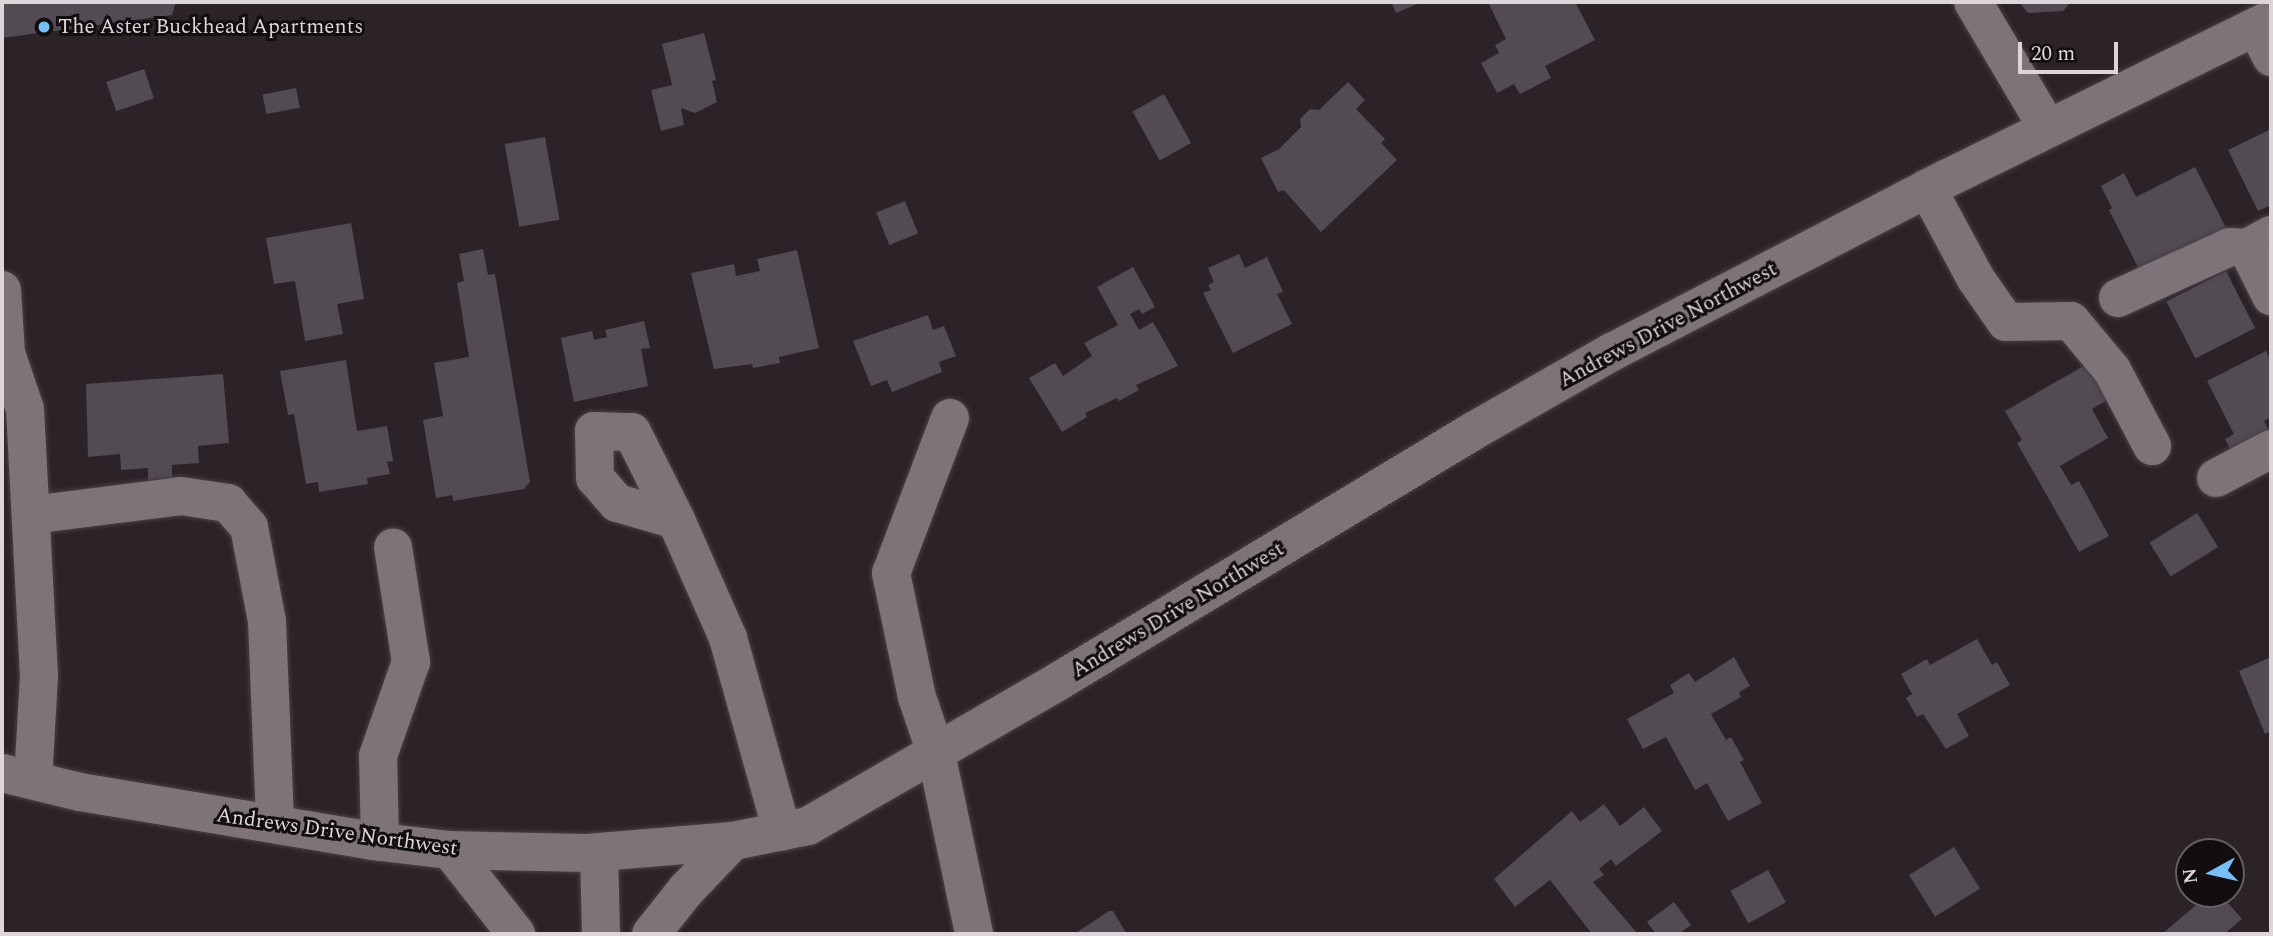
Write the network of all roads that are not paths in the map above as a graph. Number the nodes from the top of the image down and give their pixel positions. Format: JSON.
{"nodes":[{"id":1,"x":1973,"y":2,"type":"edge"},
{"id":2,"x":2266,"y":34,"type":"edge"},
{"id":3,"x":2048,"y":129,"type":"junction"},
{"id":4,"x":1927,"y":188,"type":"junction"},
{"id":5,"x":2259,"y":241,"type":"edge"},
{"id":6,"x":2,"y":290,"type":"edge"},
{"id":7,"x":2271,"y":296,"type":"edge"},
{"id":8,"x":2118,"y":298,"type":"dead end"},
{"id":9,"x":950,"y":418,"type":"dead end"},
{"id":10,"x":2152,"y":446,"type":"dead end"},
{"id":11,"x":2271,"y":449,"type":"edge"},
{"id":12,"x":2216,"y":478,"type":"dead end"},
{"id":13,"x":31,"y":515,"type":"junction"},
{"id":14,"x":676,"y":520,"type":"dead end"},
{"id":15,"x":393,"y":547,"type":"dead end"},
{"id":16,"x":936,"y":752,"type":"junction"},
{"id":17,"x":18,"y":777,"type":"edge"},
{"id":18,"x":275,"y":824,"type":"junction"},
{"id":19,"x":782,"y":832,"type":"junction"},
{"id":20,"x":733,"y":841,"type":"junction"},
{"id":21,"x":380,"y":842,"type":"junction"},
{"id":22,"x":450,"y":850,"type":"junction"},
{"id":23,"x":585,"y":853,"type":"junction"},
{"id":24,"x":516,"y":934,"type":"edge"},
{"id":25,"x":577,"y":934,"type":"edge"},
{"id":26,"x":601,"y":934,"type":"edge"},
{"id":27,"x":651,"y":934,"type":"edge"},
{"id":28,"x":974,"y":934,"type":"edge"}],
"edges":[{"from":1,"to":3,"type":"street"},
{"from":2,"to":3,"type":"street","name":"Andrews Drive Northwest"},
{"from":3,"to":4,"type":"street","name":"Andrews Drive Northwest"},
{"from":4,"to":10,"type":"street"},
{"from":4,"to":16,"type":"street","name":"Andrews Drive Northwest"},
{"from":5,"to":7,"type":"street"},
{"from":5,"to":8,"type":"street"},
{"from":6,"to":13,"type":"street"},
{"from":9,"to":16,"type":"street"},
{"from":11,"to":12,"type":"street"},
{"from":13,"to":17,"type":"street"},
{"from":13,"to":18,"type":"street"},
{"from":14,"to":19,"type":"street"},
{"from":15,"to":21,"type":"street"},
{"from":16,"to":19,"type":"street","name":"Andrews Drive Northwest"},
{"from":16,"to":28,"type":"street"},
{"from":17,"to":18,"type":"street","name":"Andrews Drive Northwest"},
{"from":18,"to":21,"type":"street","name":"Andrews Drive Northwest"},
{"from":19,"to":20,"type":"street","name":"Andrews Drive Northwest"},
{"from":20,"to":23,"type":"street","name":"Andrews Drive Northwest"},
{"from":20,"to":27,"type":"street"},
{"from":21,"to":22,"type":"street","name":"Andrews Drive Northwest"},
{"from":22,"to":23,"type":"street","name":"Andrews Drive Northwest"},
{"from":22,"to":24,"type":"street"},
{"from":23,"to":25,"type":"street"},
{"from":23,"to":26,"type":"street"}]}
